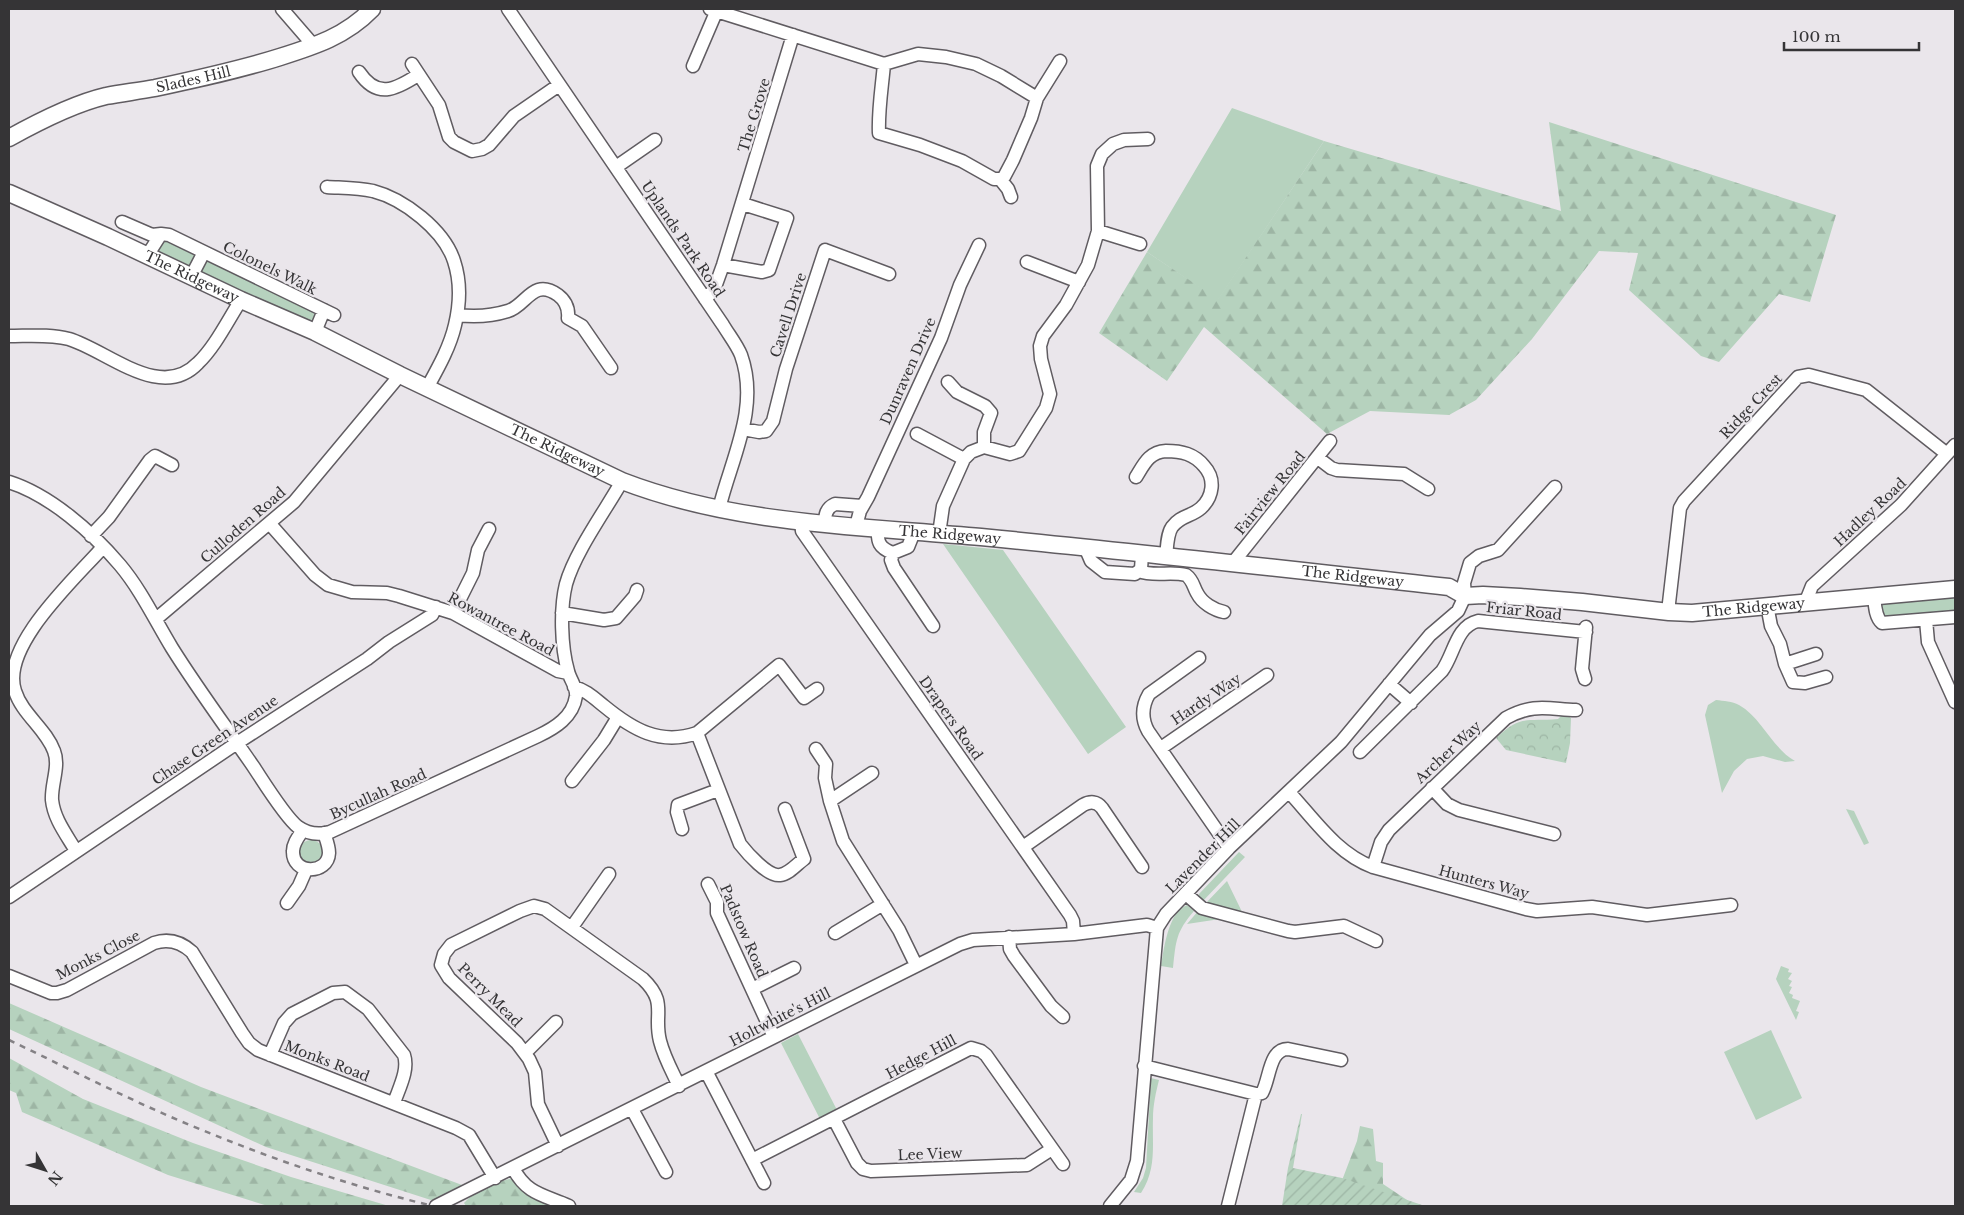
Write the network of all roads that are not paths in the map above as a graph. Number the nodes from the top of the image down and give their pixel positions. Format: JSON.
{"nodes":[{"id":1,"x":282,"y":9,"type":"edge"},
{"id":2,"x":372,"y":9,"type":"edge"},
{"id":3,"x":508,"y":9,"type":"edge"},
{"id":4,"x":714,"y":10,"type":"edge"},
{"id":5,"x":793,"y":35,"type":"junction"},
{"id":6,"x":314,"y":46,"type":"junction"},
{"id":7,"x":1060,"y":62,"type":"dead end"},
{"id":8,"x":884,"y":64,"type":"junction"},
{"id":9,"x":693,"y":66,"type":"dead end"},
{"id":10,"x":359,"y":72,"type":"dead end"},
{"id":11,"x":559,"y":84,"type":"junction"},
{"id":12,"x":1037,"y":98,"type":"junction"},
{"id":13,"x":9,"y":138,"type":"edge"},
{"id":14,"x":1148,"y":138,"type":"dead end"},
{"id":15,"x":655,"y":140,"type":"dead end"},
{"id":16,"x":616,"y":167,"type":"junction"},
{"id":17,"x":1000,"y":179,"type":"junction"},
{"id":18,"x":327,"y":187,"type":"dead end"},
{"id":19,"x":9,"y":192,"type":"edge"},
{"id":20,"x":1011,"y":197,"type":"dead end"},
{"id":21,"x":743,"y":204,"type":"junction"},
{"id":22,"x":122,"y":222,"type":"dead end"},
{"id":23,"x":1098,"y":231,"type":"junction"},
{"id":24,"x":161,"y":234,"type":"junction"},
{"id":25,"x":1140,"y":244,"type":"dead end"},
{"id":26,"x":979,"y":245,"type":"dead end"},
{"id":27,"x":204,"y":252,"type":"junction"},
{"id":28,"x":147,"y":256,"type":"junction"},
{"id":29,"x":1027,"y":262,"type":"dead end"},
{"id":30,"x":723,"y":265,"type":"junction"},
{"id":31,"x":889,"y":274,"type":"dead end"},
{"id":32,"x":192,"y":277,"type":"junction"},
{"id":33,"x":1078,"y":282,"type":"junction"},
{"id":34,"x":705,"y":299,"type":"junction"},
{"id":35,"x":241,"y":300,"type":"junction"},
{"id":36,"x":457,"y":316,"type":"junction"},
{"id":37,"x":314,"y":332,"type":"junction"},
{"id":38,"x":9,"y":336,"type":"edge"},
{"id":39,"x":611,"y":368,"type":"dead end"},
{"id":40,"x":400,"y":375,"type":"junction"},
{"id":41,"x":948,"y":382,"type":"dead end"},
{"id":42,"x":427,"y":388,"type":"junction"},
{"id":43,"x":743,"y":429,"type":"junction"},
{"id":44,"x":917,"y":434,"type":"dead end"},
{"id":45,"x":1330,"y":441,"type":"dead end"},
{"id":46,"x":984,"y":447,"type":"junction"},
{"id":47,"x":1951,"y":449,"type":"edge"},
{"id":48,"x":1318,"y":458,"type":"junction"},
{"id":49,"x":964,"y":459,"type":"junction"},
{"id":50,"x":172,"y":465,"type":"dead end"},
{"id":51,"x":1136,"y":477,"type":"dead end"},
{"id":52,"x":622,"y":481,"type":"junction"},
{"id":53,"x":9,"y":482,"type":"edge"},
{"id":54,"x":1555,"y":487,"type":"dead end"},
{"id":55,"x":1428,"y":489,"type":"dead end"},
{"id":56,"x":862,"y":506,"type":"junction"},
{"id":57,"x":718,"y":509,"type":"junction"},
{"id":58,"x":801,"y":521,"type":"junction"},
{"id":59,"x":825,"y":523,"type":"junction"},
{"id":60,"x":270,"y":524,"type":"junction"},
{"id":61,"x":856,"y":526,"type":"junction"},
{"id":62,"x":878,"y":528,"type":"junction"},
{"id":63,"x":489,"y":529,"type":"dead end"},
{"id":64,"x":914,"y":532,"type":"junction"},
{"id":65,"x":939,"y":534,"type":"junction"},
{"id":66,"x":91,"y":536,"type":"junction"},
{"id":67,"x":103,"y":547,"type":"junction"},
{"id":68,"x":1086,"y":548,"type":"junction"},
{"id":69,"x":893,"y":553,"type":"junction"},
{"id":70,"x":1142,"y":555,"type":"junction"},
{"id":71,"x":1166,"y":557,"type":"junction"},
{"id":72,"x":1232,"y":564,"type":"junction"},
{"id":73,"x":1139,"y":571,"type":"junction"},
{"id":74,"x":1955,"y":589,"type":"edge"},
{"id":75,"x":637,"y":590,"type":"dead end"},
{"id":76,"x":1465,"y":596,"type":"junction"},
{"id":77,"x":1874,"y":596,"type":"junction"},
{"id":78,"x":1806,"y":601,"type":"junction"},
{"id":79,"x":1766,"y":605,"type":"junction"},
{"id":80,"x":436,"y":607,"type":"junction"},
{"id":81,"x":1224,"y":612,"type":"dead end"},
{"id":82,"x":1669,"y":612,"type":"junction"},
{"id":83,"x":453,"y":613,"type":"junction"},
{"id":84,"x":562,"y":613,"type":"junction"},
{"id":85,"x":1955,"y":617,"type":"edge"},
{"id":86,"x":156,"y":619,"type":"junction"},
{"id":87,"x":1926,"y":620,"type":"junction"},
{"id":88,"x":934,"y":626,"type":"dead end"},
{"id":89,"x":1816,"y":654,"type":"dead end"},
{"id":90,"x":12,"y":656,"type":"edge"},
{"id":91,"x":1199,"y":658,"type":"dead end"},
{"id":92,"x":1785,"y":664,"type":"junction"},
{"id":93,"x":568,"y":673,"type":"junction"},
{"id":94,"x":1268,"y":675,"type":"dead end"},
{"id":95,"x":1826,"y":677,"type":"dead end"},
{"id":96,"x":1585,"y":679,"type":"dead end"},
{"id":97,"x":1389,"y":684,"type":"junction"},
{"id":98,"x":574,"y":686,"type":"junction"},
{"id":99,"x":817,"y":689,"type":"dead end"},
{"id":100,"x":1955,"y":702,"type":"edge"},
{"id":101,"x":1411,"y":703,"type":"junction"},
{"id":102,"x":1576,"y":710,"type":"dead end"},
{"id":103,"x":618,"y":718,"type":"junction"},
{"id":104,"x":697,"y":733,"type":"junction"},
{"id":105,"x":237,"y":743,"type":"junction"},
{"id":106,"x":1160,"y":748,"type":"junction"},
{"id":107,"x":816,"y":750,"type":"dead end"},
{"id":108,"x":1360,"y":752,"type":"dead end"},
{"id":109,"x":872,"y":774,"type":"dead end"},
{"id":110,"x":572,"y":781,"type":"dead end"},
{"id":111,"x":1432,"y":788,"type":"junction"},
{"id":112,"x":718,"y":790,"type":"junction"},
{"id":113,"x":1289,"y":792,"type":"junction"},
{"id":114,"x":830,"y":801,"type":"junction"},
{"id":115,"x":785,"y":809,"type":"dead end"},
{"id":116,"x":682,"y":829,"type":"dead end"},
{"id":117,"x":303,"y":830,"type":"junction"},
{"id":118,"x":324,"y":833,"type":"junction"},
{"id":119,"x":1554,"y":834,"type":"dead end"},
{"id":120,"x":1023,"y":847,"type":"junction"},
{"id":121,"x":1230,"y":848,"type":"junction"},
{"id":122,"x":76,"y":850,"type":"junction"},
{"id":123,"x":1142,"y":866,"type":"dead end"},
{"id":124,"x":1373,"y":867,"type":"junction"},
{"id":125,"x":306,"y":870,"type":"junction"},
{"id":126,"x":609,"y":874,"type":"dead end"},
{"id":127,"x":708,"y":884,"type":"dead end"},
{"id":128,"x":1186,"y":894,"type":"junction"},
{"id":129,"x":9,"y":897,"type":"edge"},
{"id":130,"x":287,"y":903,"type":"dead end"},
{"id":131,"x":883,"y":904,"type":"junction"},
{"id":132,"x":1731,"y":905,"type":"dead end"},
{"id":133,"x":572,"y":927,"type":"junction"},
{"id":134,"x":1157,"y":928,"type":"junction"},
{"id":135,"x":835,"y":933,"type":"dead end"},
{"id":136,"x":1074,"y":934,"type":"junction"},
{"id":137,"x":1009,"y":937,"type":"junction"},
{"id":138,"x":174,"y":941,"type":"joint"},
{"id":139,"x":1376,"y":941,"type":"dead end"},
{"id":140,"x":916,"y":965,"type":"junction"},
{"id":141,"x":794,"y":968,"type":"dead end"},
{"id":142,"x":9,"y":976,"type":"edge"},
{"id":143,"x":752,"y":989,"type":"junction"},
{"id":144,"x":1062,"y":1017,"type":"dead end"},
{"id":145,"x":556,"y":1022,"type":"dead end"},
{"id":146,"x":774,"y":1037,"type":"junction"},
{"id":147,"x":525,"y":1053,"type":"junction"},
{"id":148,"x":270,"y":1055,"type":"junction"},
{"id":149,"x":1341,"y":1060,"type":"dead end"},
{"id":150,"x":1144,"y":1066,"type":"junction"},
{"id":151,"x":706,"y":1071,"type":"junction"},
{"id":152,"x":679,"y":1086,"type":"junction"},
{"id":153,"x":1256,"y":1094,"type":"junction"},
{"id":154,"x":394,"y":1103,"type":"junction"},
{"id":155,"x":632,"y":1108,"type":"junction"},
{"id":156,"x":834,"y":1119,"type":"junction"},
{"id":157,"x":558,"y":1146,"type":"junction"},
{"id":158,"x":1052,"y":1149,"type":"junction"},
{"id":159,"x":752,"y":1160,"type":"junction"},
{"id":160,"x":1062,"y":1164,"type":"dead end"},
{"id":161,"x":513,"y":1168,"type":"junction"},
{"id":162,"x":666,"y":1172,"type":"dead end"},
{"id":163,"x":495,"y":1178,"type":"junction"},
{"id":164,"x":764,"y":1184,"type":"dead end"},
{"id":165,"x":436,"y":1206,"type":"edge"},
{"id":166,"x":569,"y":1206,"type":"edge"},
{"id":167,"x":1110,"y":1206,"type":"edge"},
{"id":168,"x":1228,"y":1206,"type":"edge"}],
"edges":[{"from":1,"to":6,"type":"street"},
{"from":2,"to":6,"type":"main road","name":"Slades Hill"},
{"from":3,"to":11,"type":"street","name":"Uplands Park Road"},
{"from":4,"to":5,"type":"street"},
{"from":4,"to":9,"type":"street"},
{"from":5,"to":8,"type":"street"},
{"from":5,"to":21,"type":"street","name":"The Grove"},
{"from":6,"to":13,"type":"main road","name":"Slades Hill"},
{"from":7,"to":12,"type":"street"},
{"from":8,"to":12,"type":"street"},
{"from":8,"to":17,"type":"street"},
{"from":10,"to":11,"type":"street"},
{"from":11,"to":16,"type":"street","name":"Uplands Park Road"},
{"from":12,"to":17,"type":"street"},
{"from":14,"to":23,"type":"street"},
{"from":15,"to":16,"type":"street"},
{"from":16,"to":34,"type":"street","name":"Uplands Park Road"},
{"from":17,"to":20,"type":"street"},
{"from":18,"to":36,"type":"street"},
{"from":19,"to":28,"type":"main road","name":"The Ridgeway"},
{"from":21,"to":30,"type":"street","name":"The Grove"},
{"from":21,"to":30,"type":"street"},
{"from":22,"to":24,"type":"street","name":"Colonels Walk"},
{"from":23,"to":25,"type":"street"},
{"from":23,"to":33,"type":"street"},
{"from":24,"to":27,"type":"street","name":"Colonels Walk"},
{"from":24,"to":28,"type":"street"},
{"from":26,"to":56,"type":"street","name":"Dunraven Drive"},
{"from":27,"to":32,"type":"street","name":"Colonels Walk"},
{"from":27,"to":37,"type":"street","name":"Colonels Walk"},
{"from":28,"to":32,"type":"main road","name":"The Ridgeway"},
{"from":29,"to":33,"type":"street"},
{"from":30,"to":34,"type":"street","name":"The Grove"},
{"from":31,"to":43,"type":"street","name":"Cavell Drive"},
{"from":32,"to":35,"type":"main road","name":"The Ridgeway"},
{"from":33,"to":46,"type":"street"},
{"from":34,"to":43,"type":"street","name":"Uplands Park Road"},
{"from":35,"to":37,"type":"main road","name":"The Ridgeway"},
{"from":35,"to":38,"type":"street"},
{"from":36,"to":39,"type":"street"},
{"from":36,"to":42,"type":"street"},
{"from":37,"to":40,"type":"main road","name":"The Ridgeway"},
{"from":40,"to":42,"type":"main road","name":"The Ridgeway"},
{"from":40,"to":60,"type":"street","name":"Culloden Road"},
{"from":41,"to":46,"type":"street"},
{"from":42,"to":52,"type":"main road","name":"The Ridgeway"},
{"from":43,"to":57,"type":"street","name":"Uplands Park Road"},
{"from":44,"to":49,"type":"street"},
{"from":45,"to":48,"type":"street","name":"Fairview Road"},
{"from":46,"to":49,"type":"street"},
{"from":47,"to":78,"type":"street","name":"Hadley Road"},
{"from":47,"to":82,"type":"street","name":"Ridge Crest"},
{"from":48,"to":55,"type":"street"},
{"from":48,"to":72,"type":"street","name":"Fairview Road"},
{"from":49,"to":65,"type":"street"},
{"from":50,"to":66,"type":"street"},
{"from":51,"to":71,"type":"street"},
{"from":52,"to":57,"type":"main road","name":"The Ridgeway"},
{"from":52,"to":84,"type":"street"},
{"from":53,"to":66,"type":"street"},
{"from":54,"to":76,"type":"street"},
{"from":56,"to":59,"type":"street"},
{"from":56,"to":61,"type":"street","name":"Dunraven Drive"},
{"from":57,"to":58,"type":"main road","name":"The Ridgeway"},
{"from":58,"to":59,"type":"main road","name":"The Ridgeway"},
{"from":58,"to":120,"type":"street","name":"Drapers Road"},
{"from":59,"to":61,"type":"main road","name":"The Ridgeway"},
{"from":60,"to":80,"type":"street","name":"Rowantree Road"},
{"from":60,"to":86,"type":"street","name":"Culloden Road"},
{"from":61,"to":62,"type":"main road","name":"The Ridgeway"},
{"from":62,"to":64,"type":"main road","name":"The Ridgeway"},
{"from":62,"to":69,"type":"street"},
{"from":63,"to":83,"type":"street"},
{"from":64,"to":65,"type":"main road","name":"The Ridgeway"},
{"from":64,"to":69,"type":"street"},
{"from":65,"to":68,"type":"main road","name":"The Ridgeway"},
{"from":66,"to":67,"type":"street"},
{"from":67,"to":86,"type":"street"},
{"from":67,"to":90,"type":"street"},
{"from":68,"to":70,"type":"main road","name":"The Ridgeway"},
{"from":68,"to":73,"type":"street"},
{"from":69,"to":88,"type":"street"},
{"from":70,"to":71,"type":"main road","name":"The Ridgeway"},
{"from":70,"to":73,"type":"street"},
{"from":71,"to":72,"type":"main road","name":"The Ridgeway"},
{"from":72,"to":76,"type":"main road","name":"The Ridgeway"},
{"from":73,"to":81,"type":"street"},
{"from":74,"to":77,"type":"main road","name":"The Ridgeway"},
{"from":75,"to":84,"type":"street"},
{"from":76,"to":82,"type":"main road","name":"The Ridgeway"},
{"from":76,"to":97,"type":"street","name":"Lavender Hill"},
{"from":77,"to":78,"type":"main road","name":"The Ridgeway"},
{"from":77,"to":87,"type":"street"},
{"from":78,"to":79,"type":"main road","name":"The Ridgeway"},
{"from":79,"to":82,"type":"main road","name":"The Ridgeway"},
{"from":79,"to":92,"type":"street"},
{"from":80,"to":83,"type":"street","name":"Rowantree Road"},
{"from":80,"to":105,"type":"street","name":"Chase Green Avenue"},
{"from":83,"to":93,"type":"street","name":"Rowantree Road"},
{"from":84,"to":93,"type":"street"},
{"from":85,"to":87,"type":"street"},
{"from":86,"to":105,"type":"street"},
{"from":87,"to":100,"type":"street"},
{"from":89,"to":92,"type":"street"},
{"from":90,"to":122,"type":"street"},
{"from":91,"to":106,"type":"street"},
{"from":92,"to":95,"type":"street"},
{"from":93,"to":98,"type":"street"},
{"from":94,"to":106,"type":"street","name":"Hardy Way"},
{"from":96,"to":101,"type":"street","name":"Friar Road"},
{"from":97,"to":101,"type":"street"},
{"from":97,"to":113,"type":"street","name":"Lavender Hill"},
{"from":98,"to":103,"type":"street"},
{"from":98,"to":118,"type":"street","name":"Bycullah Road"},
{"from":99,"to":104,"type":"street"},
{"from":101,"to":108,"type":"street","name":"Friar Road"},
{"from":102,"to":111,"type":"street","name":"Archer Way"},
{"from":103,"to":104,"type":"street"},
{"from":103,"to":110,"type":"street"},
{"from":104,"to":112,"type":"street"},
{"from":105,"to":117,"type":"street"},
{"from":105,"to":122,"type":"street","name":"Chase Green Avenue"},
{"from":106,"to":121,"type":"street"},
{"from":107,"to":114,"type":"street"},
{"from":109,"to":114,"type":"street"},
{"from":111,"to":119,"type":"street"},
{"from":111,"to":124,"type":"street","name":"Archer Way"},
{"from":112,"to":115,"type":"street"},
{"from":112,"to":116,"type":"street"},
{"from":113,"to":121,"type":"street","name":"Lavender Hill"},
{"from":113,"to":124,"type":"street","name":"Hunters Way"},
{"from":114,"to":131,"type":"street"},
{"from":117,"to":118,"type":"street","name":"Bycullah Road"},
{"from":117,"to":125,"type":"street"},
{"from":118,"to":125,"type":"street"},
{"from":120,"to":123,"type":"street"},
{"from":120,"to":136,"type":"street","name":"Drapers Road"},
{"from":121,"to":128,"type":"street","name":"Lavender Hill"},
{"from":122,"to":129,"type":"street","name":"Chase Green Avenue"},
{"from":124,"to":132,"type":"street","name":"Hunters Way"},
{"from":125,"to":130,"type":"street"},
{"from":126,"to":133,"type":"street"},
{"from":127,"to":143,"type":"street","name":"Padstow Road"},
{"from":128,"to":134,"type":"street","name":"Lavender Hill"},
{"from":128,"to":139,"type":"street"},
{"from":131,"to":135,"type":"street"},
{"from":131,"to":140,"type":"street"},
{"from":133,"to":147,"type":"street","name":"Perry Mead"},
{"from":133,"to":152,"type":"street","name":"Perry Mead"},
{"from":134,"to":136,"type":"street","name":"Holtwhite's Hill"},
{"from":134,"to":150,"type":"street"},
{"from":136,"to":137,"type":"street","name":"Holtwhite's Hill"},
{"from":137,"to":140,"type":"street","name":"Holtwhite's Hill"},
{"from":137,"to":144,"type":"street"},
{"from":138,"to":142,"type":"street","name":"Monks Close"},
{"from":138,"to":148,"type":"street","name":"Monks Road"},
{"from":140,"to":146,"type":"street","name":"Holtwhite's Hill"},
{"from":141,"to":143,"type":"street","name":"Padstow Road"},
{"from":143,"to":146,"type":"street","name":"Padstow Road"},
{"from":145,"to":147,"type":"street"},
{"from":146,"to":151,"type":"street","name":"Holtwhite's Hill"},
{"from":147,"to":157,"type":"street","name":"Perry Mead"},
{"from":148,"to":154,"type":"street","name":"Monks Road"},
{"from":148,"to":154,"type":"street"},
{"from":149,"to":153,"type":"street"},
{"from":150,"to":153,"type":"street"},
{"from":150,"to":167,"type":"street"},
{"from":151,"to":152,"type":"street","name":"Holtwhite's Hill"},
{"from":151,"to":159,"type":"street"},
{"from":152,"to":155,"type":"street","name":"Holtwhite's Hill"},
{"from":153,"to":168,"type":"street"},
{"from":154,"to":163,"type":"street","name":"Monks Road"},
{"from":155,"to":157,"type":"street","name":"Holtwhite's Hill"},
{"from":155,"to":162,"type":"street"},
{"from":156,"to":158,"type":"street","name":"Lee View"},
{"from":156,"to":158,"type":"street","name":"Hedge Hill"},
{"from":156,"to":159,"type":"street","name":"Hedge Hill"},
{"from":157,"to":161,"type":"street","name":"Holtwhite's Hill"},
{"from":158,"to":160,"type":"street","name":"Hedge Hill"},
{"from":159,"to":164,"type":"street"},
{"from":161,"to":163,"type":"street","name":"Holtwhite's Hill"},
{"from":161,"to":166,"type":"street"},
{"from":163,"to":165,"type":"street","name":"Holtwhite's Hill"}]}
